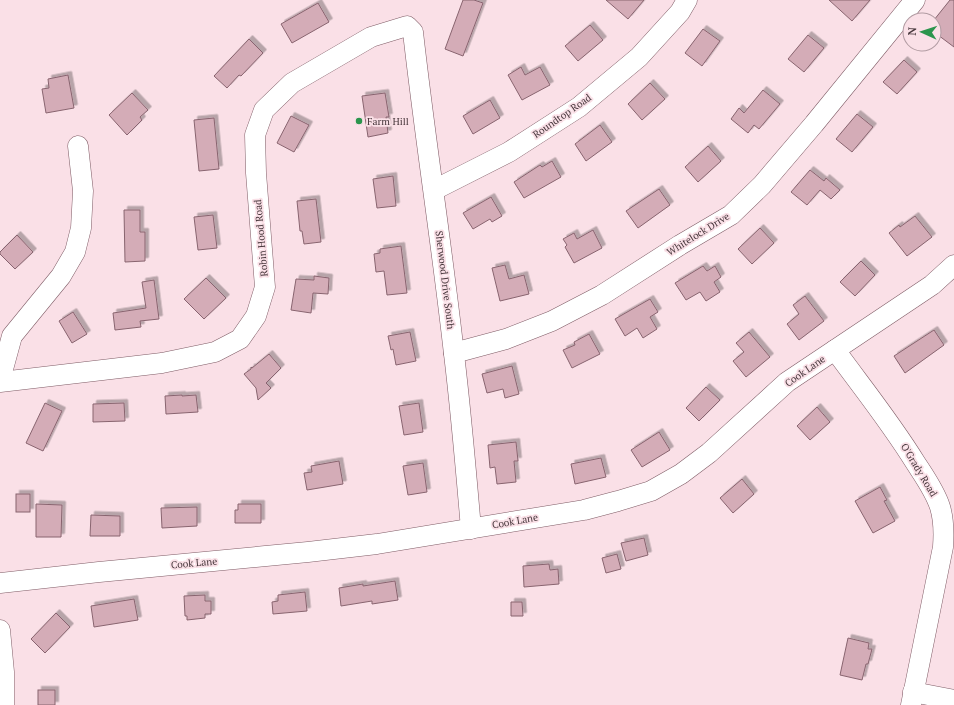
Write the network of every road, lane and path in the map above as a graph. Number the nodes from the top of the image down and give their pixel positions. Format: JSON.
{"nodes":[{"id":1,"x":688,"y":0,"type":"edge"},
{"id":2,"x":915,"y":0,"type":"edge"},
{"id":3,"x":413,"y":32,"type":"joint"},
{"id":4,"x":78,"y":146,"type":"dead end"},
{"id":5,"x":434,"y":190,"type":"junction"},
{"id":6,"x":954,"y":265,"type":"edge"},
{"id":7,"x":835,"y":350,"type":"junction"},
{"id":8,"x":454,"y":353,"type":"junction"},
{"id":9,"x":0,"y":381,"type":"edge"},
{"id":10,"x":471,"y":529,"type":"junction"},
{"id":11,"x":0,"y":583,"type":"edge"},
{"id":12,"x":0,"y":630,"type":"edge"},
{"id":13,"x":912,"y":699,"type":"edge"},
{"id":14,"x":954,"y":700,"type":"edge"},
{"id":15,"x":4,"y":705,"type":"edge"}],
"edges":[{"from":1,"to":5,"type":"street","name":"Roundtop Road"},
{"from":2,"to":8,"type":"street","name":"Whitelock Drive"},
{"from":3,"to":5,"type":"street","name":"Sherwood Drive South"},
{"from":3,"to":9,"type":"street","name":"Robin Hood Road"},
{"from":4,"to":9,"type":"street"},
{"from":5,"to":8,"type":"street","name":"Sherwood Drive South"},
{"from":6,"to":7,"type":"street","name":"Cook Lane"},
{"from":7,"to":10,"type":"street","name":"Cook Lane"},
{"from":7,"to":13,"type":"street","name":"O'Grady Road"},
{"from":8,"to":10,"type":"street","name":"Sherwood Drive South"},
{"from":10,"to":11,"type":"street","name":"Cook Lane"},
{"from":12,"to":15,"type":"street"},
{"from":13,"to":14,"type":"street"}]}
